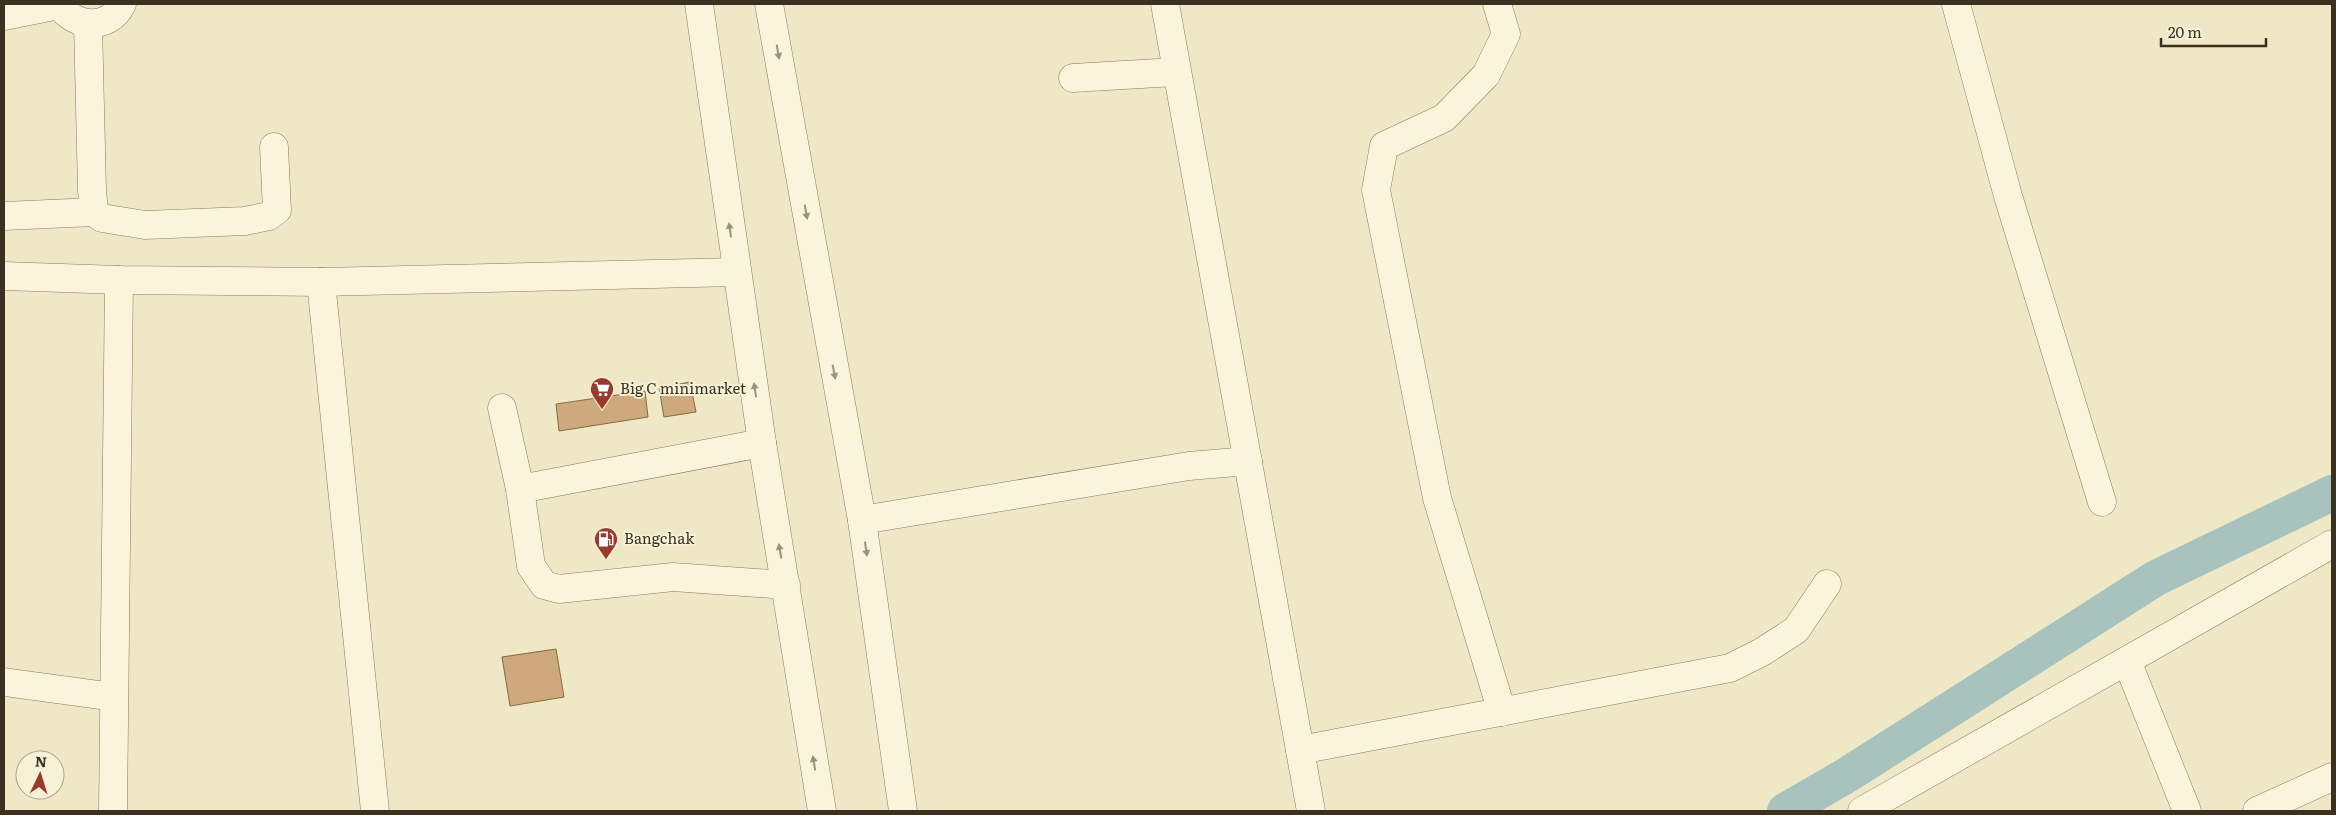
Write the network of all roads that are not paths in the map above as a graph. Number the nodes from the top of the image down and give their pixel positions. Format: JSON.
{"nodes":[{"id":1,"x":59,"y":4,"type":"edge"},
{"id":2,"x":122,"y":4,"type":"edge"},
{"id":3,"x":699,"y":4,"type":"edge"},
{"id":4,"x":769,"y":4,"type":"edge"},
{"id":5,"x":1165,"y":4,"type":"edge"},
{"id":6,"x":1497,"y":4,"type":"edge"},
{"id":7,"x":1956,"y":4,"type":"edge"},
{"id":8,"x":4,"y":16,"type":"edge"},
{"id":9,"x":88,"y":24,"type":"junction"},
{"id":10,"x":1176,"y":72,"type":"junction"},
{"id":11,"x":1073,"y":78,"type":"dead end"},
{"id":12,"x":274,"y":147,"type":"dead end"},
{"id":13,"x":94,"y":212,"type":"junction"},
{"id":14,"x":4,"y":216,"type":"edge"},
{"id":15,"x":736,"y":272,"type":"junction"},
{"id":16,"x":4,"y":276,"type":"edge"},
{"id":17,"x":119,"y":280,"type":"junction"},
{"id":18,"x":321,"y":282,"type":"junction"},
{"id":19,"x":502,"y":408,"type":"dead end"},
{"id":20,"x":762,"y":443,"type":"junction"},
{"id":21,"x":1248,"y":461,"type":"junction"},
{"id":22,"x":520,"y":489,"type":"junction"},
{"id":23,"x":2102,"y":502,"type":"dead end"},
{"id":24,"x":862,"y":520,"type":"junction"},
{"id":25,"x":2332,"y":544,"type":"edge"},
{"id":26,"x":1827,"y":584,"type":"dead end"},
{"id":27,"x":786,"y":585,"type":"junction"},
{"id":28,"x":2127,"y":661,"type":"junction"},
{"id":29,"x":4,"y":682,"type":"edge"},
{"id":30,"x":114,"y":697,"type":"junction"},
{"id":31,"x":1502,"y":712,"type":"junction"},
{"id":32,"x":1300,"y":750,"type":"junction"},
{"id":33,"x":2332,"y":777,"type":"edge"},
{"id":34,"x":814,"y":810,"type":"edge"},
{"id":35,"x":113,"y":811,"type":"edge"},
{"id":36,"x":375,"y":811,"type":"edge"},
{"id":37,"x":903,"y":811,"type":"edge"},
{"id":38,"x":1310,"y":811,"type":"edge"},
{"id":39,"x":1862,"y":811,"type":"edge"},
{"id":40,"x":2187,"y":811,"type":"edge"},
{"id":41,"x":2257,"y":811,"type":"edge"}],
"edges":[{"from":1,"to":8,"type":"street"},
{"from":1,"to":9,"type":"street"},
{"from":2,"to":9,"type":"street"},
{"from":15,"to":3,"type":"street","one_way":true},
{"from":4,"to":24,"type":"street","one_way":true},
{"from":5,"to":10,"type":"street"},
{"from":6,"to":31,"type":"street"},
{"from":7,"to":23,"type":"street"},
{"from":9,"to":13,"type":"street"},
{"from":10,"to":11,"type":"street"},
{"from":10,"to":21,"type":"street"},
{"from":12,"to":13,"type":"street"},
{"from":13,"to":14,"type":"street"},
{"from":15,"to":18,"type":"street"},
{"from":20,"to":15,"type":"street","one_way":true},
{"from":16,"to":17,"type":"street"},
{"from":17,"to":18,"type":"street"},
{"from":17,"to":30,"type":"street"},
{"from":18,"to":36,"type":"street"},
{"from":19,"to":22,"type":"street"},
{"from":20,"to":22,"type":"street"},
{"from":27,"to":20,"type":"street","one_way":true},
{"from":21,"to":24,"type":"street"},
{"from":21,"to":32,"type":"street"},
{"from":22,"to":27,"type":"street"},
{"from":24,"to":37,"type":"street","one_way":true},
{"from":25,"to":28,"type":"street"},
{"from":26,"to":31,"type":"street"},
{"from":34,"to":27,"type":"street","one_way":true},
{"from":28,"to":39,"type":"street"},
{"from":28,"to":40,"type":"street"},
{"from":29,"to":30,"type":"street"},
{"from":30,"to":35,"type":"street"},
{"from":31,"to":32,"type":"street"},
{"from":32,"to":38,"type":"street"},
{"from":33,"to":41,"type":"street"}]}
